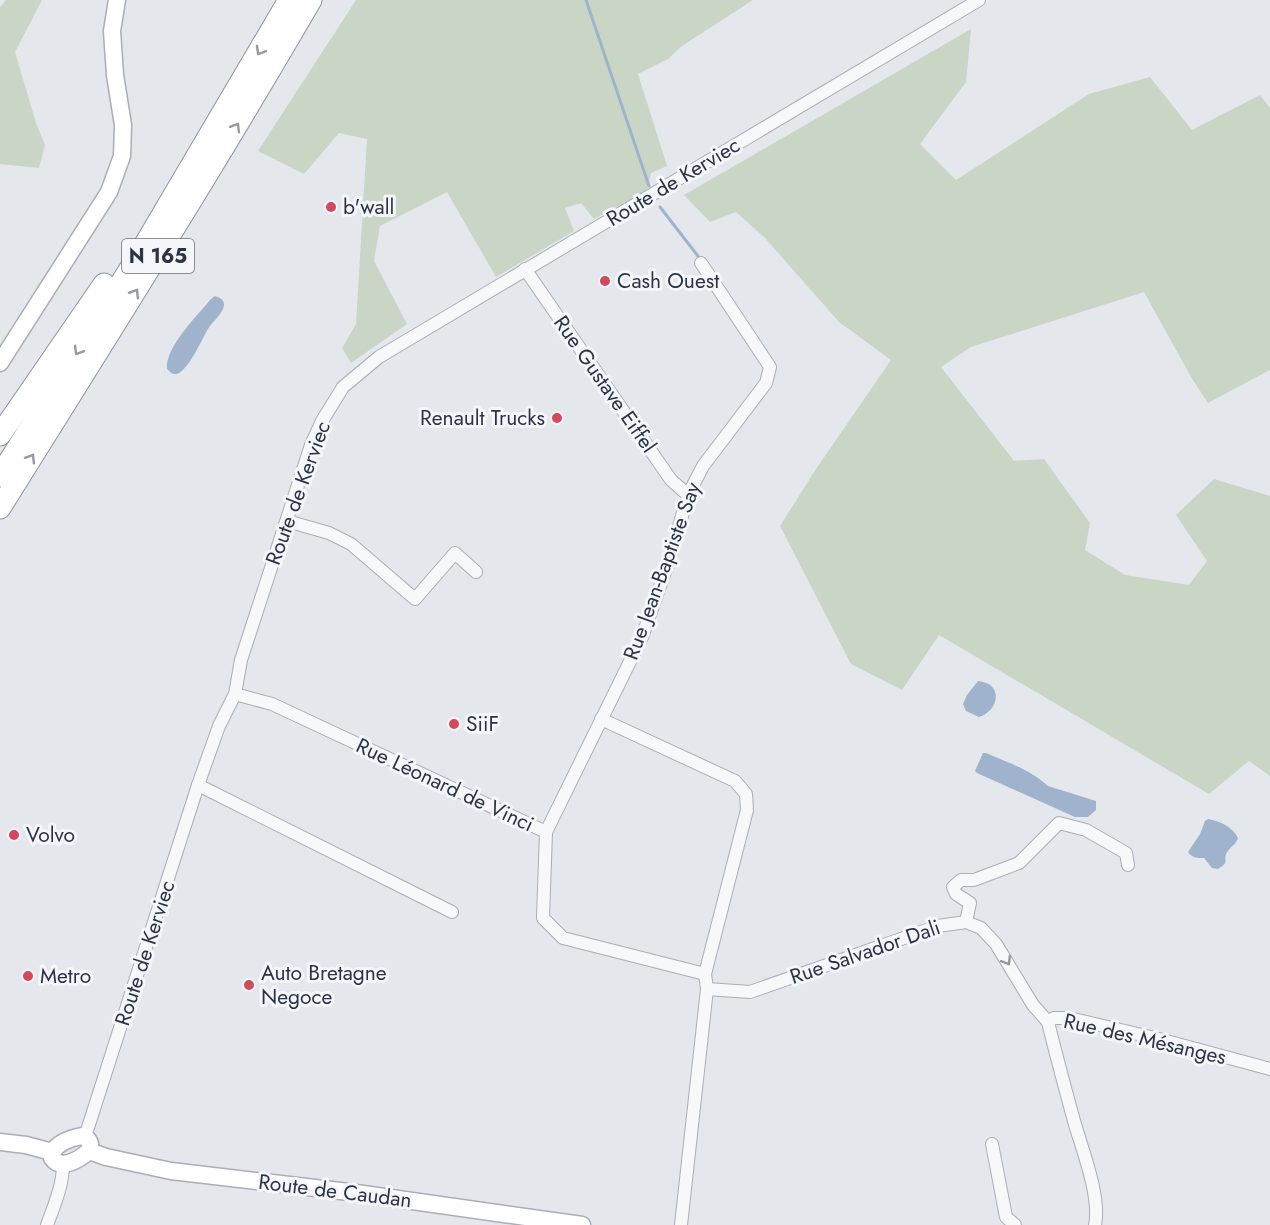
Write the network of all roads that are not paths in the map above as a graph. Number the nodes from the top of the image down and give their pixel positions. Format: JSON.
{"nodes":[{"id":1,"x":117,"y":0,"type":"edge"},
{"id":2,"x":289,"y":0,"type":"edge"},
{"id":3,"x":311,"y":0,"type":"edge"},
{"id":4,"x":979,"y":0,"type":"edge"},
{"id":5,"x":207,"y":139,"type":"junction"},
{"id":6,"x":701,"y":263,"type":"dead end"},
{"id":7,"x":525,"y":269,"type":"junction"},
{"id":8,"x":0,"y":363,"type":"edge"},
{"id":9,"x":0,"y":435,"type":"edge"},
{"id":10,"x":0,"y":476,"type":"edge"},
{"id":11,"x":688,"y":495,"type":"junction"},
{"id":12,"x":0,"y":508,"type":"edge"},
{"id":13,"x":287,"y":521,"type":"junction"},
{"id":14,"x":476,"y":572,"type":"dead end"},
{"id":15,"x":235,"y":694,"type":"junction"},
{"id":16,"x":601,"y":719,"type":"junction"},
{"id":17,"x":198,"y":785,"type":"junction"},
{"id":18,"x":546,"y":832,"type":"junction"},
{"id":19,"x":1128,"y":865,"type":"dead end"},
{"id":20,"x":452,"y":912,"type":"dead end"},
{"id":21,"x":966,"y":922,"type":"junction"},
{"id":22,"x":705,"y":974,"type":"junction"},
{"id":23,"x":707,"y":989,"type":"junction"},
{"id":24,"x":1048,"y":1022,"type":"junction"},
{"id":25,"x":1270,"y":1069,"type":"edge"},
{"id":26,"x":1,"y":1143,"type":"edge"},
{"id":27,"x":992,"y":1144,"type":"dead end"},
{"id":28,"x":83,"y":1145,"type":"junction"},
{"id":29,"x":59,"y":1157,"type":"junction"},
{"id":30,"x":47,"y":1225,"type":"edge"},
{"id":31,"x":582,"y":1225,"type":"edge"},
{"id":32,"x":681,"y":1225,"type":"edge"},
{"id":33,"x":1015,"y":1225,"type":"edge"},
{"id":34,"x":1095,"y":1225,"type":"edge"}],
"edges":[{"from":1,"to":8,"type":"street"},
{"from":2,"to":5,"type":"highway","number":"N 165","one_way":true},
{"from":12,"to":3,"type":"highway","number":"N 165","one_way":true},
{"from":4,"to":7,"type":"street","name":"Route de Kerviec"},
{"from":5,"to":9,"type":"highway"},
{"from":5,"to":10,"type":"highway","number":"N 165","one_way":true},
{"from":6,"to":11,"type":"street","name":"Rue Jean-Baptiste Say"},
{"from":7,"to":11,"type":"street","name":"Rue Gustave Eiffel"},
{"from":7,"to":13,"type":"street","name":"Route de Kerviec"},
{"from":11,"to":16,"type":"street","name":"Rue Jean-Baptiste Say"},
{"from":13,"to":14,"type":"street"},
{"from":13,"to":15,"type":"street","name":"Route de Kerviec"},
{"from":15,"to":17,"type":"street","name":"Route de Kerviec"},
{"from":15,"to":18,"type":"street","name":"Rue Léonard de Vinci"},
{"from":16,"to":18,"type":"street","name":"Rue Jean-Baptiste Say"},
{"from":16,"to":22,"type":"street"},
{"from":17,"to":20,"type":"street"},
{"from":17,"to":28,"type":"street","name":"Route de Kerviec"},
{"from":18,"to":22,"type":"street","name":"Rue Léonard de Vinci"},
{"from":19,"to":21,"type":"street"},
{"from":21,"to":23,"type":"street","name":"Rue Salvador Dali"},
{"from":21,"to":24,"type":"street","name":"Rue Salvador Dali","one_way":true},
{"from":22,"to":23,"type":"street"},
{"from":23,"to":32,"type":"street"},
{"from":24,"to":25,"type":"street","name":"Rue des Mésanges"},
{"from":24,"to":34,"type":"street","name":"Rue des Mésanges"},
{"from":26,"to":29,"type":"street"},
{"from":27,"to":33,"type":"street"},
{"from":28,"to":29,"type":"street"},
{"from":28,"to":31,"type":"street","name":"Route de Caudan"},
{"from":29,"to":30,"type":"street"}]}
